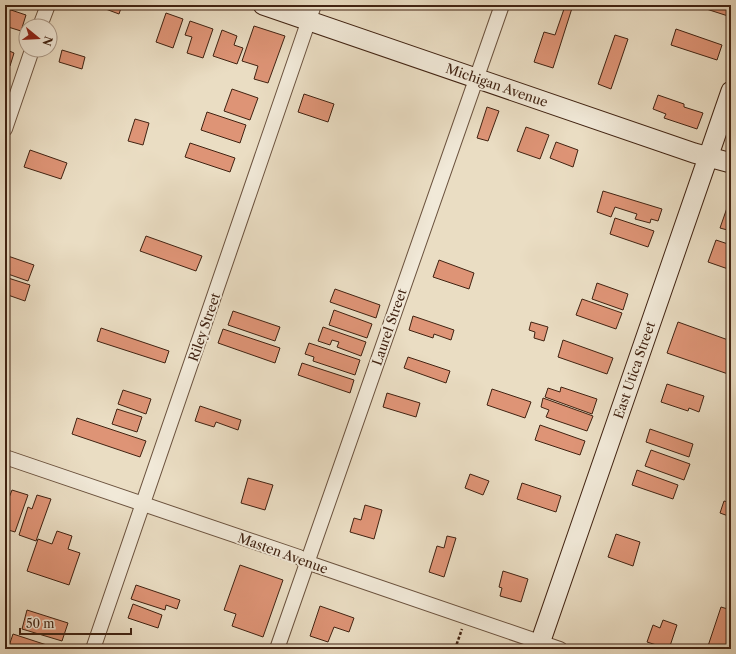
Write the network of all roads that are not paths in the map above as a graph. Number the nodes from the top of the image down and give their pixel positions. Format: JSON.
{"nodes":[{"id":1,"x":48,"y":5,"type":"edge"},
{"id":2,"x":263,"y":5,"type":"edge"},
{"id":3,"x":502,"y":5,"type":"edge"},
{"id":4,"x":312,"y":13,"type":"edge"},
{"id":5,"x":43,"y":18,"type":"edge"},
{"id":6,"x":29,"y":58,"type":"edge"},
{"id":7,"x":477,"y":78,"type":"junction"},
{"id":8,"x":731,"y":91,"type":"edge"},
{"id":9,"x":5,"y":128,"type":"edge"},
{"id":10,"x":709,"y":157,"type":"junction"},
{"id":11,"x":731,"y":163,"type":"edge"},
{"id":12,"x":5,"y":457,"type":"edge"},
{"id":13,"x":143,"y":504,"type":"junction"},
{"id":14,"x":306,"y":562,"type":"junction"},
{"id":15,"x":539,"y":646,"type":"edge"},
{"id":16,"x":93,"y":649,"type":"edge"},
{"id":17,"x":277,"y":649,"type":"edge"},
{"id":18,"x":560,"y":649,"type":"edge"}],
"edges":[{"from":1,"to":5,"type":"street"},
{"from":2,"to":4,"type":"street","name":"Michigan Avenue"},
{"from":3,"to":7,"type":"street","name":"Laurel Street"},
{"from":4,"to":7,"type":"street","name":"Michigan Avenue"},
{"from":4,"to":13,"type":"street","name":"Riley Street"},
{"from":6,"to":9,"type":"street"},
{"from":7,"to":10,"type":"street","name":"Michigan Avenue"},
{"from":7,"to":14,"type":"street","name":"Laurel Street"},
{"from":8,"to":10,"type":"street","name":"East Utica Street"},
{"from":10,"to":11,"type":"street","name":"Michigan Avenue"},
{"from":10,"to":15,"type":"street","name":"East Utica Street"},
{"from":12,"to":13,"type":"street","name":"Masten Avenue"},
{"from":13,"to":14,"type":"street","name":"Masten Avenue"},
{"from":13,"to":16,"type":"street","name":"Riley Street"},
{"from":14,"to":15,"type":"street","name":"Masten Avenue"},
{"from":14,"to":17,"type":"street","name":"Laurel Street"},
{"from":15,"to":18,"type":"street","name":"Masten Avenue"}]}
